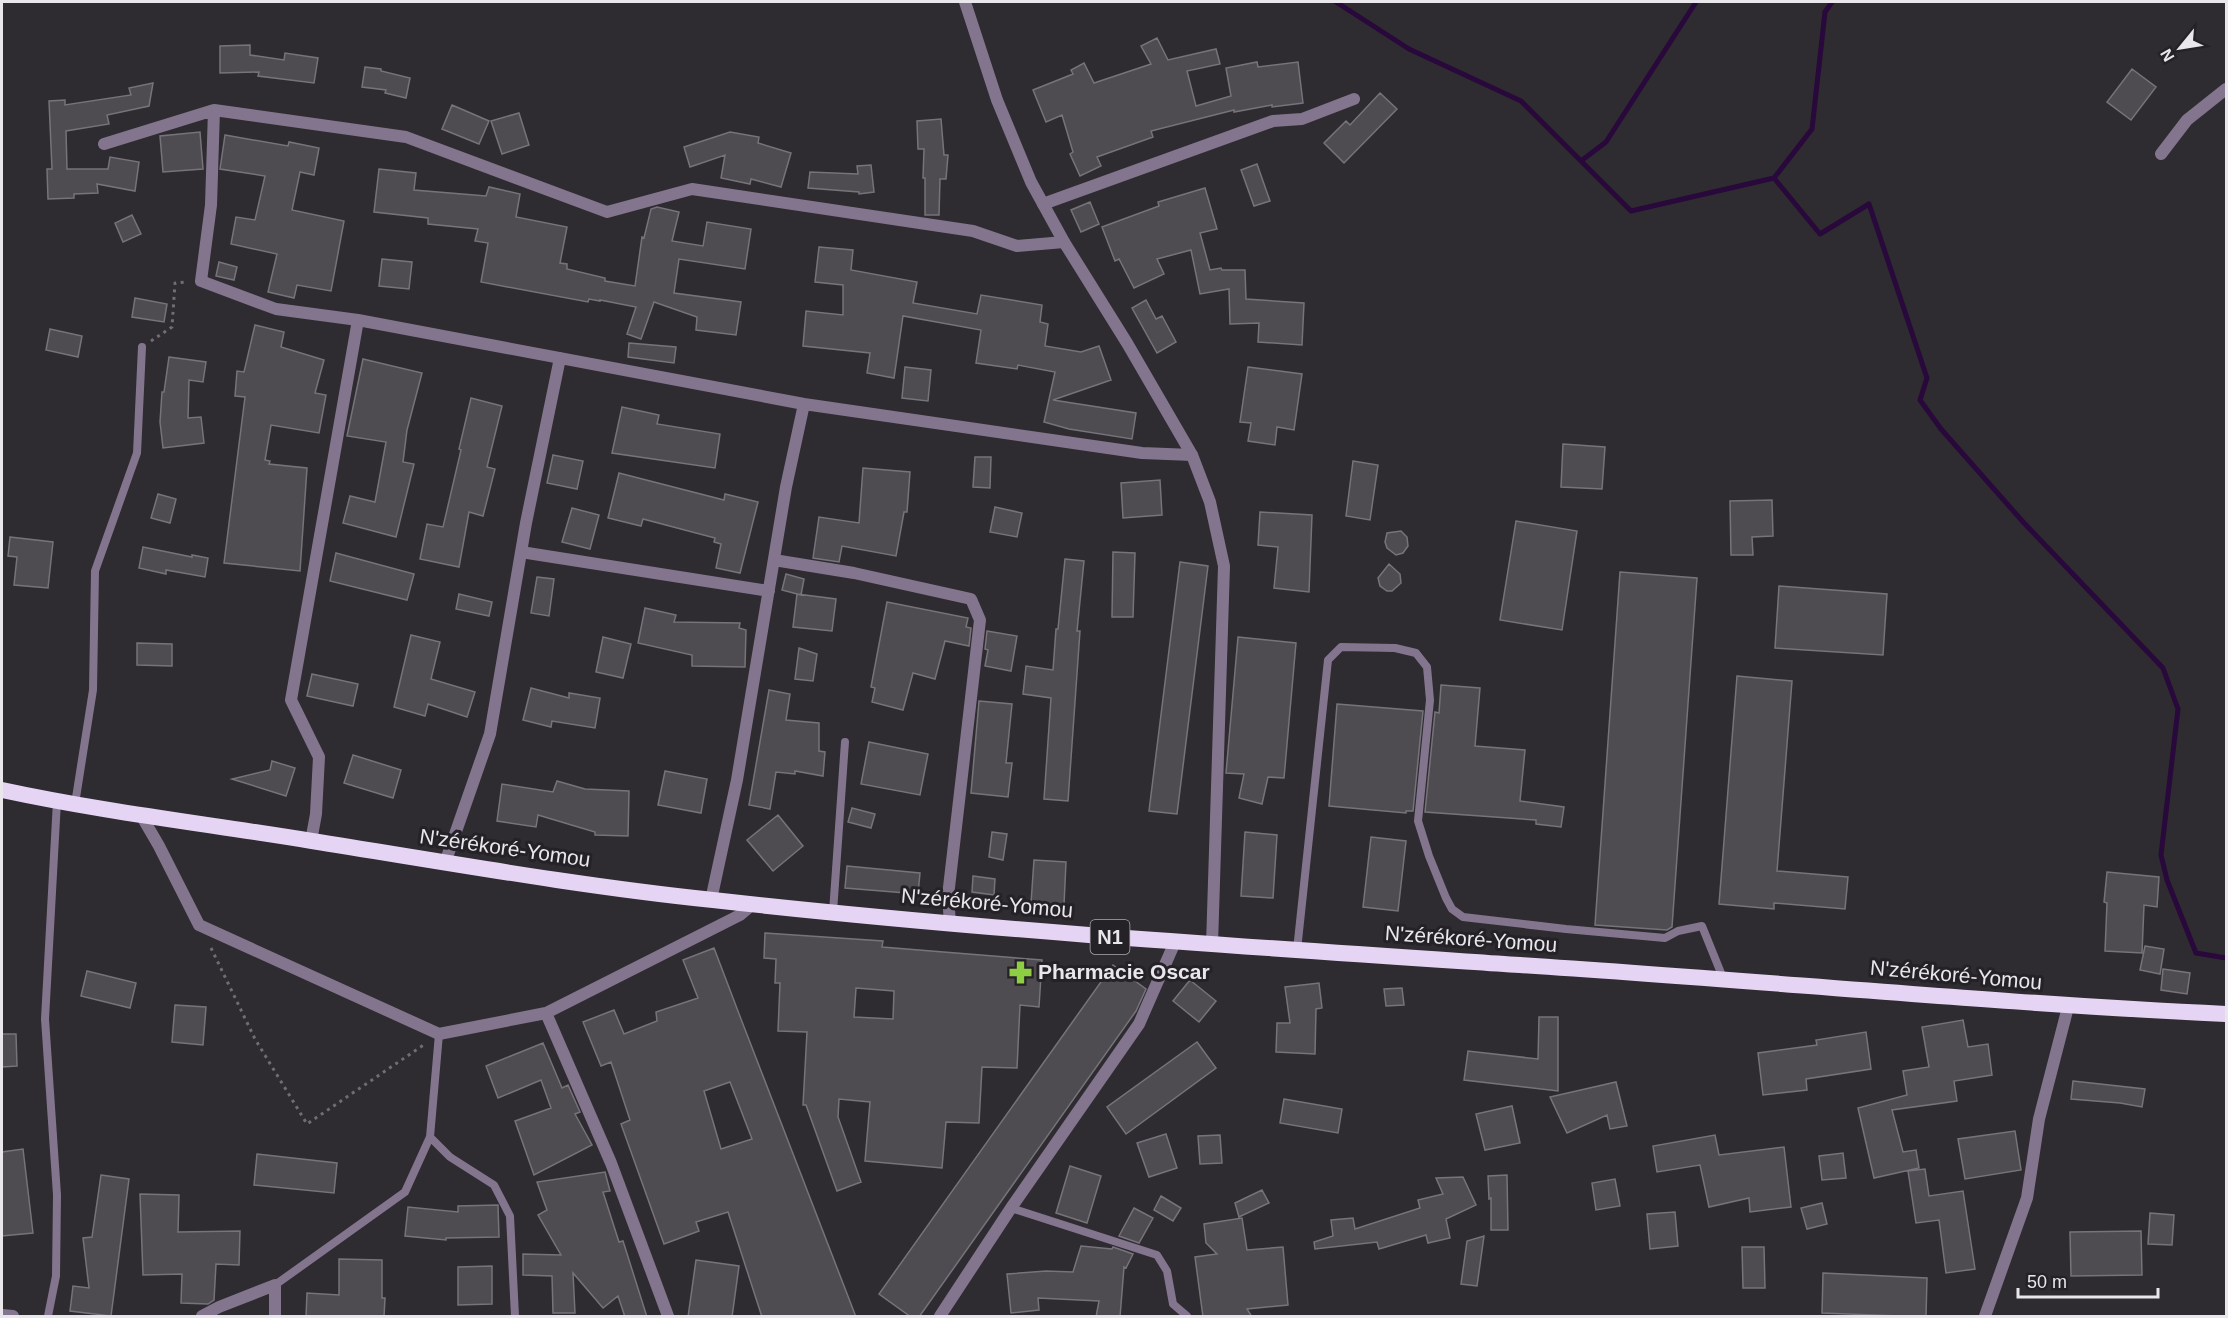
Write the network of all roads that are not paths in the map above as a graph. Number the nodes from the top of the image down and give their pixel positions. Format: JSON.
{"nodes":[{"id":1,"x":965,"y":2,"type":"edge"},
{"id":2,"x":2226,"y":89,"type":"edge"},
{"id":3,"x":1354,"y":99,"type":"dead end"},
{"id":4,"x":214,"y":110,"type":"junction"},
{"id":5,"x":104,"y":144,"type":"dead end"},
{"id":6,"x":2161,"y":154,"type":"dead end"},
{"id":7,"x":1043,"y":204,"type":"junction"},
{"id":8,"x":1064,"y":242,"type":"junction"},
{"id":9,"x":358,"y":320,"type":"junction"},
{"id":10,"x":142,"y":347,"type":"road end"},
{"id":11,"x":560,"y":358,"type":"junction"},
{"id":12,"x":804,"y":404,"type":"junction"},
{"id":13,"x":1192,"y":455,"type":"junction"},
{"id":14,"x":521,"y":552,"type":"junction"},
{"id":15,"x":774,"y":560,"type":"junction"},
{"id":16,"x":769,"y":591,"type":"junction"},
{"id":17,"x":845,"y":742,"type":"dead end"},
{"id":18,"x":2,"y":790,"type":"edge"},
{"id":19,"x":57,"y":801,"type":"junction"},
{"id":20,"x":75,"y":806,"type":"junction"},
{"id":21,"x":141,"y":815,"type":"junction"},
{"id":22,"x":311,"y":841,"type":"junction"},
{"id":23,"x":445,"y":863,"type":"junction"},
{"id":24,"x":711,"y":900,"type":"junction"},
{"id":25,"x":753,"y":904,"type":"junction"},
{"id":26,"x":833,"y":912,"type":"junction"},
{"id":27,"x":950,"y":923,"type":"junction"},
{"id":28,"x":1175,"y":942,"type":"junction"},
{"id":29,"x":1212,"y":945,"type":"junction"},
{"id":30,"x":1297,"y":950,"type":"junction"},
{"id":31,"x":1723,"y":978,"type":"junction"},
{"id":32,"x":2068,"y":1007,"type":"junction"},
{"id":33,"x":546,"y":1013,"type":"junction"},
{"id":34,"x":2226,"y":1014,"type":"edge"},
{"id":35,"x":439,"y":1034,"type":"junction"},
{"id":36,"x":430,"y":1137,"type":"junction"},
{"id":37,"x":1011,"y":1208,"type":"junction"},
{"id":38,"x":275,"y":1285,"type":"junction"},
{"id":39,"x":2,"y":1315,"type":"edge"},
{"id":40,"x":13,"y":1317,"type":"edge"},
{"id":41,"x":48,"y":1317,"type":"edge"},
{"id":42,"x":202,"y":1317,"type":"edge"},
{"id":43,"x":275,"y":1317,"type":"edge"},
{"id":44,"x":515,"y":1317,"type":"edge"},
{"id":45,"x":668,"y":1317,"type":"edge"},
{"id":46,"x":940,"y":1317,"type":"edge"},
{"id":47,"x":1187,"y":1317,"type":"edge"},
{"id":48,"x":1985,"y":1317,"type":"edge"}],
"edges":[{"from":1,"to":7,"type":"street"},
{"from":2,"to":6,"type":"street"},
{"from":3,"to":7,"type":"street"},
{"from":4,"to":5,"type":"street"},
{"from":4,"to":8,"type":"street"},
{"from":4,"to":9,"type":"street"},
{"from":7,"to":8,"type":"street"},
{"from":8,"to":13,"type":"street"},
{"from":9,"to":11,"type":"street"},
{"from":9,"to":22,"type":"street"},
{"from":10,"to":20,"type":"lane"},
{"from":11,"to":12,"type":"street"},
{"from":11,"to":14,"type":"street"},
{"from":12,"to":13,"type":"street"},
{"from":12,"to":15,"type":"street"},
{"from":13,"to":29,"type":"street"},
{"from":14,"to":16,"type":"street"},
{"from":14,"to":23,"type":"street"},
{"from":15,"to":16,"type":"street"},
{"from":15,"to":27,"type":"street"},
{"from":16,"to":24,"type":"street"},
{"from":17,"to":26,"type":"lane"},
{"from":18,"to":19,"type":"highway","name":"N'zérékoré-Yomou","number":"N1"},
{"from":19,"to":20,"type":"highway","name":"N'zérékoré-Yomou","number":"N1"},
{"from":19,"to":41,"type":"lane"},
{"from":20,"to":21,"type":"highway","name":"N'zérékoré-Yomou","number":"N1"},
{"from":21,"to":22,"type":"highway","name":"N'zérékoré-Yomou","number":"N1"},
{"from":21,"to":35,"type":"street"},
{"from":22,"to":23,"type":"highway","name":"N'zérékoré-Yomou","number":"N1"},
{"from":23,"to":24,"type":"highway","name":"N'zérékoré-Yomou","number":"N1"},
{"from":24,"to":25,"type":"highway","name":"N'zérékoré-Yomou","number":"N1"},
{"from":25,"to":26,"type":"highway","name":"N'zérékoré-Yomou","number":"N1"},
{"from":25,"to":33,"type":"street"},
{"from":26,"to":27,"type":"highway","name":"N'zérékoré-Yomou","number":"N1"},
{"from":27,"to":28,"type":"highway","name":"N'zérékoré-Yomou","number":"N1"},
{"from":28,"to":29,"type":"highway","name":"N'zérékoré-Yomou","number":"N1"},
{"from":28,"to":37,"type":"street"},
{"from":29,"to":30,"type":"highway","name":"N'zérékoré-Yomou","number":"N1"},
{"from":30,"to":31,"type":"highway","name":"N'zérékoré-Yomou","number":"N1"},
{"from":30,"to":31,"type":"lane"},
{"from":31,"to":32,"type":"highway","name":"N'zérékoré-Yomou","number":"N1"},
{"from":32,"to":34,"type":"highway","name":"N'zérékoré-Yomou","number":"N1"},
{"from":32,"to":48,"type":"street"},
{"from":33,"to":35,"type":"street"},
{"from":33,"to":45,"type":"street"},
{"from":35,"to":36,"type":"lane"},
{"from":36,"to":38,"type":"lane"},
{"from":36,"to":44,"type":"lane"},
{"from":37,"to":46,"type":"street"},
{"from":37,"to":47,"type":"lane"},
{"from":38,"to":42,"type":"street"},
{"from":38,"to":43,"type":"street"},
{"from":39,"to":40,"type":"street"}]}
